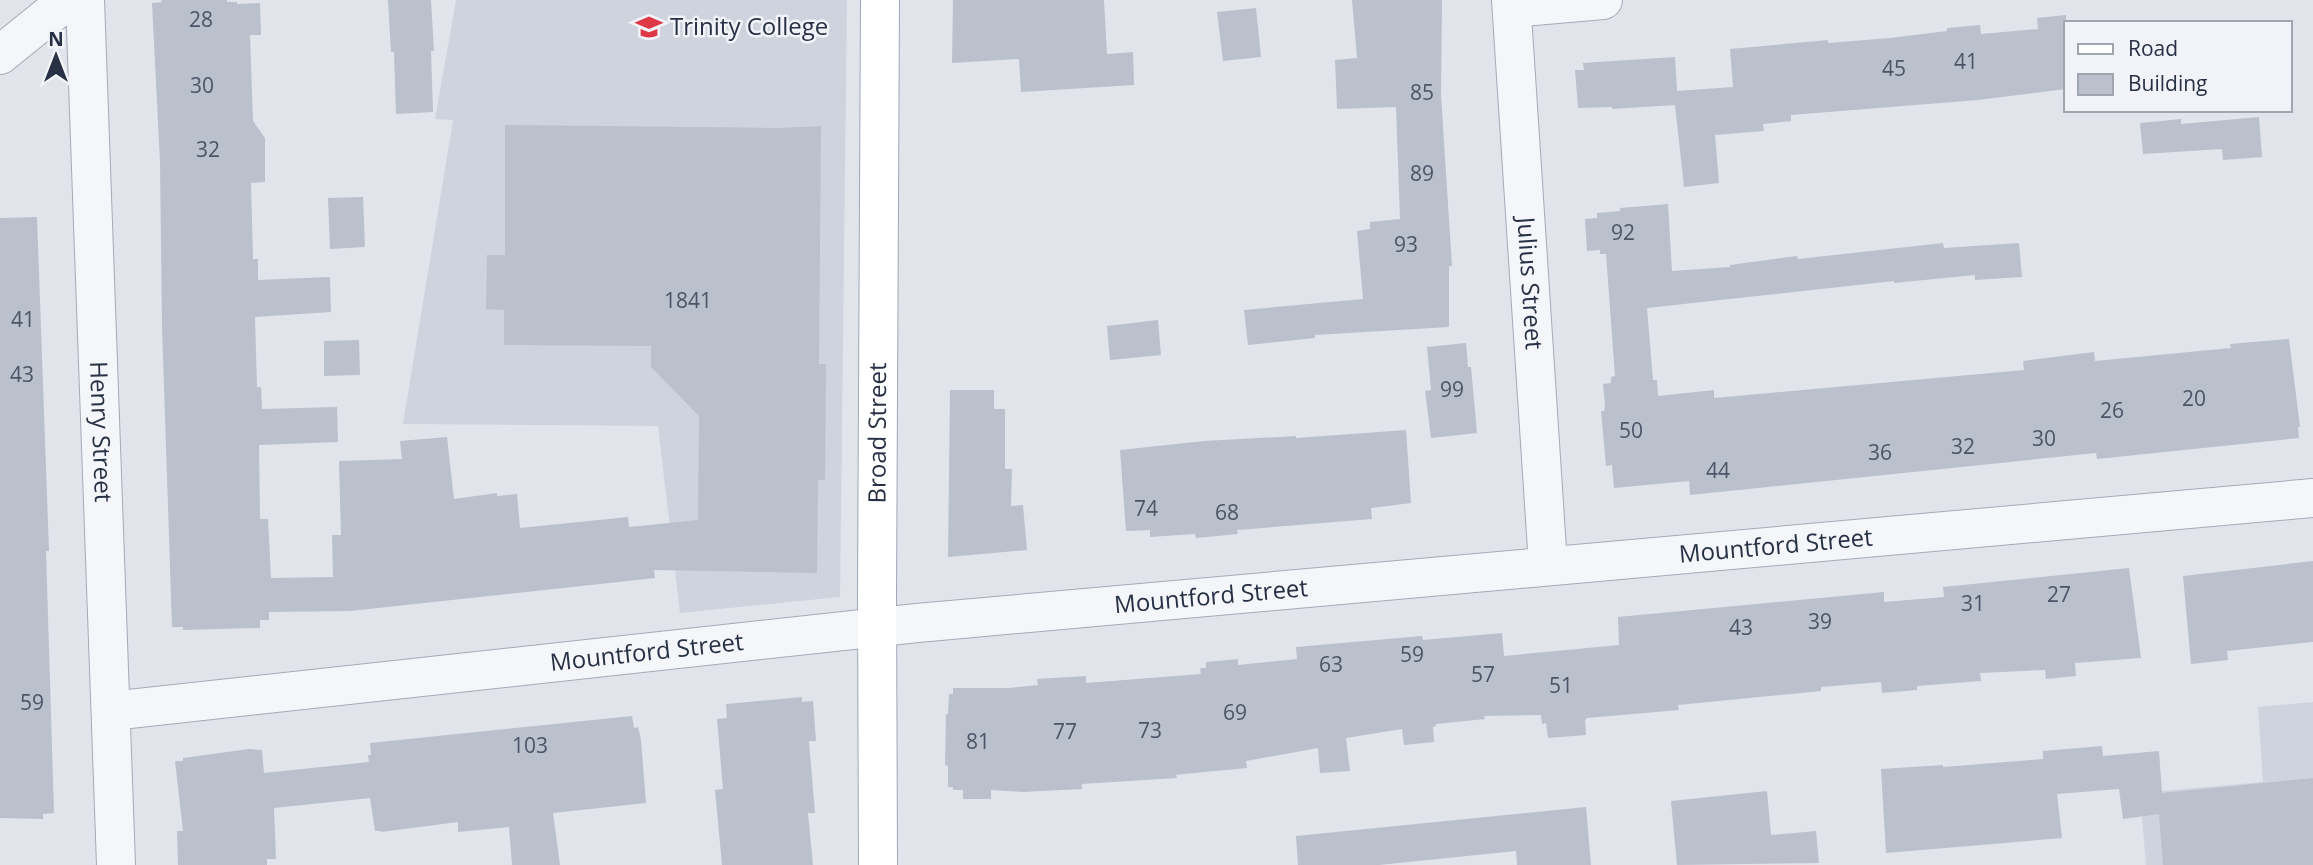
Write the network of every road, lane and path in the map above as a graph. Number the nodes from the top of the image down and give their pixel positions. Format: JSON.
{"nodes":[{"id":1,"x":68,"y":0,"type":"edge"},
{"id":2,"x":85,"y":0,"type":"edge"},
{"id":3,"x":880,"y":0,"type":"edge"},
{"id":4,"x":1603,"y":0,"type":"edge"},
{"id":5,"x":1511,"y":4,"type":"edge"},
{"id":6,"x":0,"y":55,"type":"edge"},
{"id":7,"x":2313,"y":498,"type":"edge"},
{"id":8,"x":1548,"y":565,"type":"junction"},
{"id":9,"x":877,"y":627,"type":"junction"},
{"id":10,"x":111,"y":712,"type":"junction"},
{"id":11,"x":116,"y":865,"type":"edge"},
{"id":12,"x":878,"y":865,"type":"edge"}],
"edges":[{"from":1,"to":6,"type":"street"},
{"from":2,"to":10,"type":"street","name":"Henry Street"},
{"from":3,"to":9,"type":"main road","name":"Broad Street"},
{"from":4,"to":5,"type":"street"},
{"from":5,"to":8,"type":"street","name":"Julius Street"},
{"from":7,"to":8,"type":"street","name":"Mountford Street"},
{"from":8,"to":9,"type":"street","name":"Mountford Street"},
{"from":9,"to":10,"type":"street","name":"Mountford Street"},
{"from":9,"to":12,"type":"main road","name":"Broad Street"},
{"from":10,"to":11,"type":"street","name":"Henry Street"}]}
